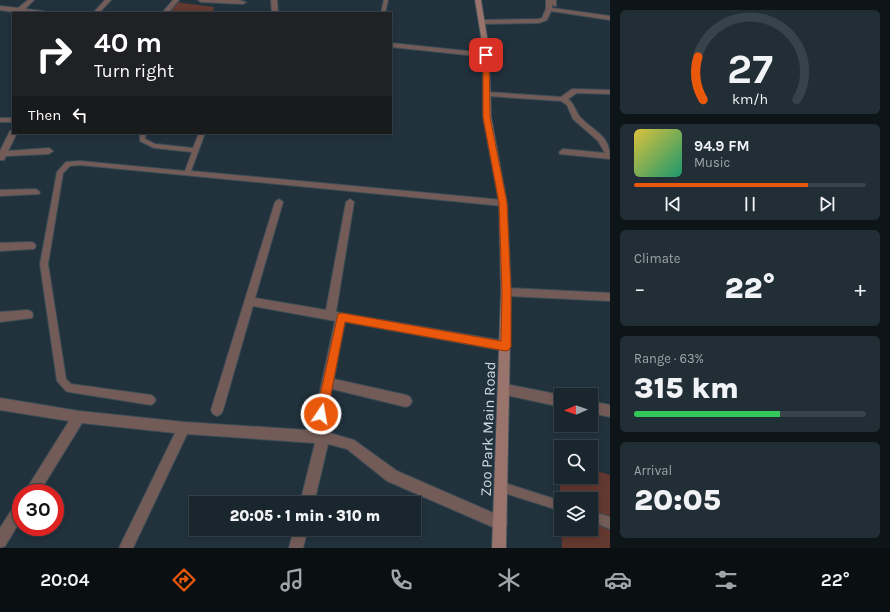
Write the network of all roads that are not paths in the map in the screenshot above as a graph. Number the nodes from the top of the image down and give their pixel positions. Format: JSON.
{"nodes":[{"id":1,"x":31,"y":0,"type":"edge"},
{"id":2,"x":108,"y":0,"type":"edge"},
{"id":3,"x":176,"y":0,"type":"edge"},
{"id":4,"x":201,"y":0,"type":"edge"},
{"id":5,"x":274,"y":0,"type":"edge"},
{"id":6,"x":386,"y":0,"type":"edge"},
{"id":7,"x":478,"y":0,"type":"edge"},
{"id":8,"x":549,"y":0,"type":"edge"},
{"id":9,"x":243,"y":2,"type":"dead end"},
{"id":10,"x":552,"y":5,"type":"edge"},
{"id":11,"x":0,"y":8,"type":"edge"},
{"id":12,"x":19,"y":11,"type":"junction"},
{"id":13,"x":31,"y":12,"type":"edge"},
{"id":14,"x":97,"y":12,"type":"edge"},
{"id":15,"x":166,"y":12,"type":"edge"},
{"id":16,"x":275,"y":12,"type":"edge"},
{"id":17,"x":383,"y":12,"type":"edge"},
{"id":18,"x":610,"y":18,"type":"edge"},
{"id":19,"x":482,"y":22,"type":"junction"},
{"id":20,"x":392,"y":45,"type":"edge"},
{"id":21,"x":486,"y":55,"type":"junction"},
{"id":22,"x":610,"y":92,"type":"edge"},
{"id":23,"x":487,"y":94,"type":"junction"},
{"id":24,"x":562,"y":98,"type":"junction"},
{"id":25,"x":0,"y":120,"type":"edge"},
{"id":26,"x":12,"y":120,"type":"edge"},
{"id":27,"x":12,"y":134,"type":"edge"},
{"id":28,"x":143,"y":134,"type":"edge"},
{"id":29,"x":202,"y":134,"type":"edge"},
{"id":30,"x":196,"y":150,"type":"junction"},
{"id":31,"x":49,"y":151,"type":"dead end"},
{"id":32,"x":563,"y":152,"type":"dead end"},
{"id":33,"x":610,"y":155,"type":"edge"},
{"id":34,"x":1,"y":156,"type":"edge"},
{"id":35,"x":187,"y":174,"type":"junction"},
{"id":36,"x":36,"y":192,"type":"dead end"},
{"id":37,"x":0,"y":193,"type":"edge"},
{"id":38,"x":279,"y":202,"type":"dead end"},
{"id":39,"x":350,"y":202,"type":"dead end"},
{"id":40,"x":503,"y":203,"type":"junction"},
{"id":41,"x":32,"y":246,"type":"dead end"},
{"id":42,"x":0,"y":247,"type":"edge"},
{"id":43,"x":506,"y":292,"type":"junction"},
{"id":44,"x":610,"y":298,"type":"edge"},
{"id":45,"x":249,"y":301,"type":"junction"},
{"id":46,"x":28,"y":315,"type":"dead end"},
{"id":47,"x":336,"y":316,"type":"junction"},
{"id":48,"x":0,"y":317,"type":"edge"},
{"id":49,"x":506,"y":346,"type":"junction"},
{"id":50,"x":328,"y":383,"type":"junction"},
{"id":51,"x":505,"y":390,"type":"junction"},
{"id":52,"x":151,"y":400,"type":"dead end"},
{"id":53,"x":554,"y":400,"type":"edge"},
{"id":54,"x":406,"y":401,"type":"dead end"},
{"id":55,"x":0,"y":404,"type":"edge"},
{"id":56,"x":598,"y":408,"type":"edge"},
{"id":57,"x":217,"y":410,"type":"dead end"},
{"id":58,"x":610,"y":411,"type":"edge"},
{"id":59,"x":321,"y":414,"type":"dead end"},
{"id":60,"x":79,"y":417,"type":"junction"},
{"id":61,"x":184,"y":428,"type":"junction"},
{"id":62,"x":323,"y":437,"type":"junction"},
{"id":63,"x":37,"y":484,"type":"edge"},
{"id":64,"x":502,"y":487,"type":"junction"},
{"id":65,"x":309,"y":496,"type":"edge"},
{"id":66,"x":554,"y":504,"type":"edge"},
{"id":67,"x":598,"y":519,"type":"edge"},
{"id":68,"x":12,"y":522,"type":"edge"},
{"id":69,"x":500,"y":523,"type":"junction"},
{"id":70,"x":610,"y":523,"type":"edge"},
{"id":71,"x":299,"y":536,"type":"edge"},
{"id":72,"x":0,"y":541,"type":"edge"},
{"id":73,"x":126,"y":548,"type":"edge"},
{"id":74,"x":296,"y":548,"type":"edge"},
{"id":75,"x":499,"y":548,"type":"edge"}],
"edges":[{"from":1,"to":12,"type":"street"},
{"from":2,"to":14,"type":"street"},
{"from":3,"to":15,"type":"street"},
{"from":4,"to":9,"type":"street"},
{"from":5,"to":16,"type":"street"},
{"from":6,"to":17,"type":"lane"},
{"from":7,"to":19,"type":"main road","name":"Zoo Park Main Road"},
{"from":8,"to":10,"type":"street"},
{"from":10,"to":18,"type":"street"},
{"from":10,"to":19,"type":"street"},
{"from":11,"to":12,"type":"street"},
{"from":12,"to":13,"type":"street"},
{"from":19,"to":21,"type":"main road","name":"Zoo Park Main Road"},
{"from":20,"to":21,"type":"street"},
{"from":21,"to":23,"type":"main road","name":"Zoo Park Main Road"},
{"from":22,"to":24,"type":"street"},
{"from":23,"to":24,"type":"street"},
{"from":23,"to":40,"type":"main road","name":"Zoo Park Main Road"},
{"from":24,"to":33,"type":"street"},
{"from":25,"to":26,"type":"street"},
{"from":27,"to":34,"type":"street"},
{"from":28,"to":30,"type":"lane"},
{"from":29,"to":30,"type":"lane"},
{"from":30,"to":35,"type":"lane"},
{"from":31,"to":34,"type":"street"},
{"from":32,"to":33,"type":"street"},
{"from":35,"to":40,"type":"lane"},
{"from":35,"to":52,"type":"lane"},
{"from":36,"to":37,"type":"street"},
{"from":38,"to":45,"type":"street"},
{"from":39,"to":47,"type":"street"},
{"from":40,"to":43,"type":"main road","name":"Zoo Park Main Road"},
{"from":41,"to":42,"type":"street"},
{"from":43,"to":44,"type":"street"},
{"from":43,"to":49,"type":"main road","name":"Zoo Park Main Road"},
{"from":45,"to":47,"type":"street"},
{"from":45,"to":57,"type":"street"},
{"from":46,"to":48,"type":"street"},
{"from":47,"to":49,"type":"street"},
{"from":47,"to":50,"type":"street"},
{"from":49,"to":51,"type":"main road","name":"Zoo Park Main Road"},
{"from":50,"to":54,"type":"street"},
{"from":50,"to":59,"type":"street"},
{"from":51,"to":53,"type":"street"},
{"from":51,"to":64,"type":"main road","name":"Zoo Park Main Road"},
{"from":55,"to":60,"type":"street"},
{"from":56,"to":58,"type":"street"},
{"from":60,"to":61,"type":"street"},
{"from":60,"to":63,"type":"street"},
{"from":61,"to":62,"type":"street"},
{"from":61,"to":73,"type":"street"},
{"from":62,"to":65,"type":"street"},
{"from":62,"to":69,"type":"street"},
{"from":64,"to":66,"type":"lane"},
{"from":64,"to":69,"type":"main road","name":"Zoo Park Main Road"},
{"from":67,"to":70,"type":"lane"},
{"from":68,"to":72,"type":"street"},
{"from":69,"to":75,"type":"main road","name":"Zoo Park Main Road"},
{"from":71,"to":74,"type":"street"}]}
